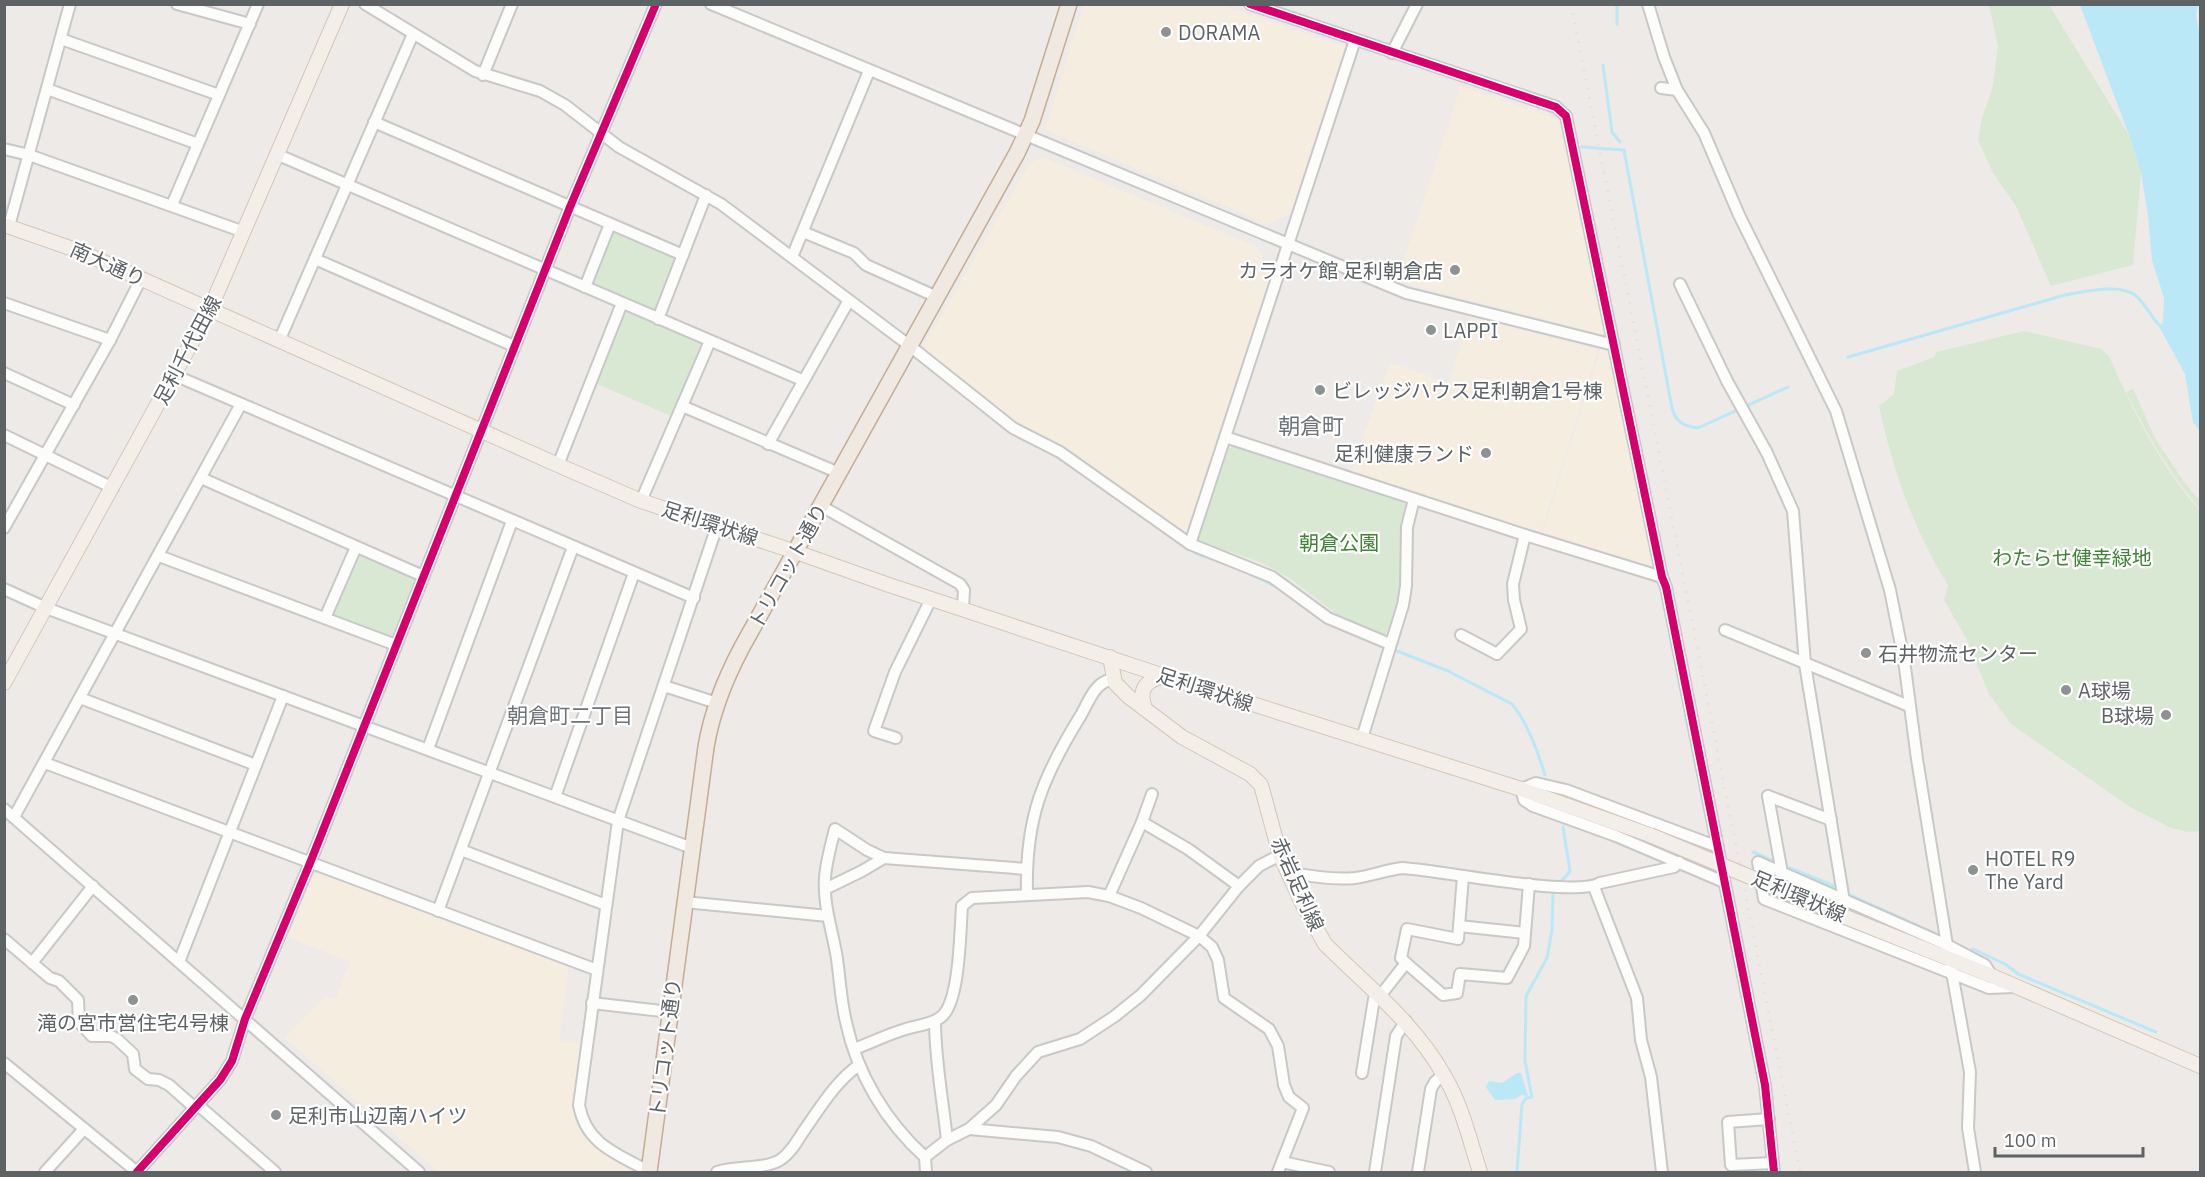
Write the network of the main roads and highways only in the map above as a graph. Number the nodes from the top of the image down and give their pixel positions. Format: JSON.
{"nodes":[{"id":1,"x":342,"y":4,"type":"edge"},
{"id":2,"x":1069,"y":4,"type":"edge"},
{"id":3,"x":7,"y":226,"type":"edge"},
{"id":4,"x":210,"y":309,"type":"junction"},
{"id":5,"x":796,"y":552,"type":"junction"},
{"id":6,"x":1110,"y":657,"type":"junction"},
{"id":7,"x":1164,"y":676,"type":"junction"},
{"id":8,"x":4,"y":683,"type":"edge"},
{"id":9,"x":1145,"y":709,"type":"junction"},
{"id":10,"x":2200,"y":1066,"type":"edge"},
{"id":11,"x":650,"y":1172,"type":"edge"},
{"id":12,"x":1480,"y":1173,"type":"edge"}],
"edges":[{"from":1,"to":4,"type":"main road","name":"足利千代田線"},
{"from":2,"to":5,"type":"highway","name":"トリコット通り"},
{"from":3,"to":4,"type":"main road","name":"南大通り"},
{"from":4,"to":5,"type":"main road","name":"足利環状線"},
{"from":4,"to":8,"type":"main road","name":"足利千代田線"},
{"from":5,"to":6,"type":"main road","name":"足利環状線"},
{"from":5,"to":11,"type":"highway","name":"トリコット通り"},
{"from":6,"to":7,"type":"main road","name":"足利環状線"},
{"from":6,"to":9,"type":"main road","name":"赤岩足利線"},
{"from":7,"to":9,"type":"main road"},
{"from":7,"to":10,"type":"main road","name":"足利環状線","bridge":true},
{"from":9,"to":12,"type":"main road","name":"赤岩足利線"}]}
